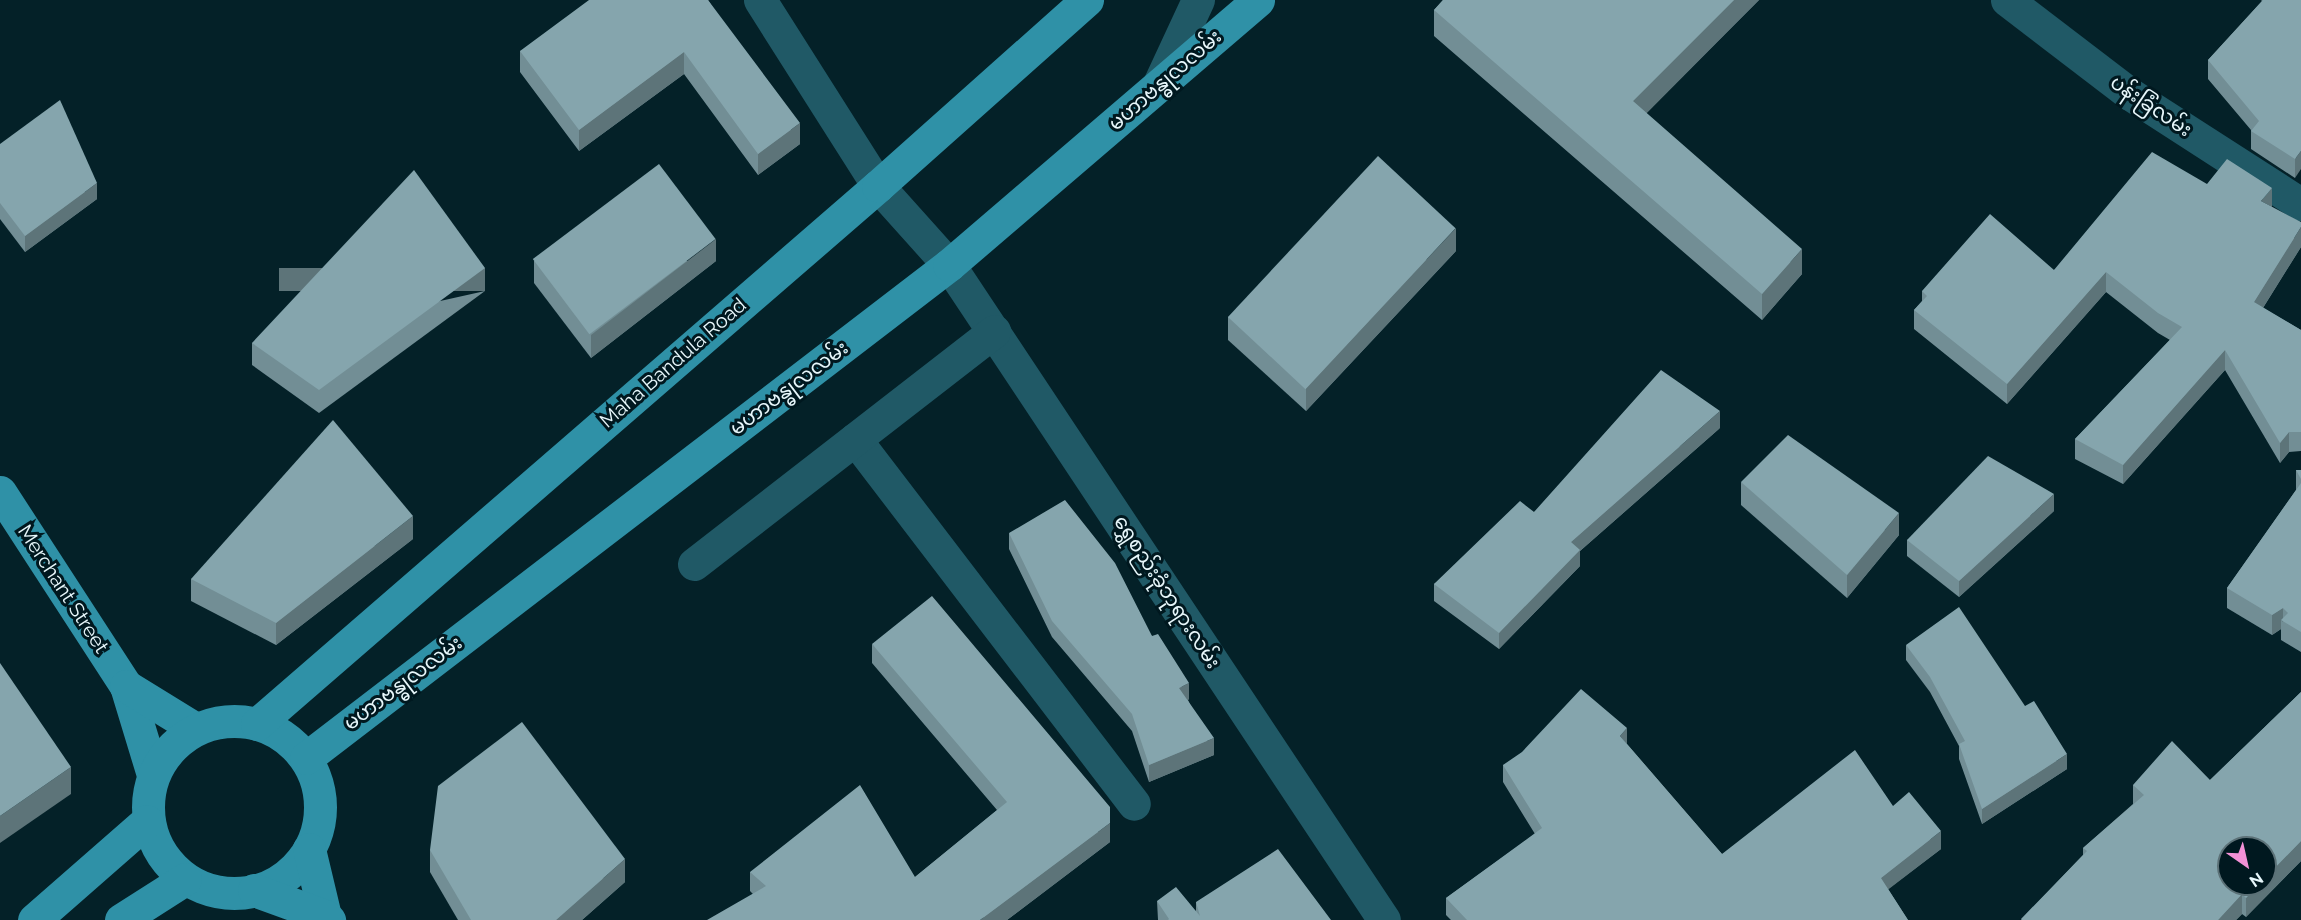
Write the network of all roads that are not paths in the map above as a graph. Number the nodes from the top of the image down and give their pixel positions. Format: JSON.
{"nodes":[{"id":1,"x":760,"y":0,"type":"edge"},
{"id":2,"x":1087,"y":0,"type":"edge"},
{"id":3,"x":1198,"y":0,"type":"edge"},
{"id":4,"x":1258,"y":0,"type":"edge"},
{"id":5,"x":2007,"y":0,"type":"edge"},
{"id":6,"x":2042,"y":10,"type":"edge"},
{"id":7,"x":1158,"y":86,"type":"junction"},
{"id":8,"x":878,"y":186,"type":"junction"},
{"id":9,"x":2301,"y":204,"type":"edge"},
{"id":10,"x":949,"y":265,"type":"junction"},
{"id":11,"x":994,"y":331,"type":"junction"},
{"id":12,"x":855,"y":439,"type":"junction"},
{"id":13,"x":0,"y":492,"type":"edge"},
{"id":14,"x":693,"y":564,"type":"dead end"},
{"id":15,"x":126,"y":686,"type":"junction"},
{"id":16,"x":257,"y":724,"type":"junction"},
{"id":17,"x":196,"y":729,"type":"junction"},
{"id":18,"x":306,"y":758,"type":"junction"},
{"id":19,"x":153,"y":775,"type":"junction"},
{"id":20,"x":1134,"y":804,"type":"dead end"},
{"id":21,"x":147,"y":821,"type":"junction"},
{"id":22,"x":309,"y":849,"type":"junction"},
{"id":23,"x":185,"y":879,"type":"junction"},
{"id":24,"x":254,"y":890,"type":"junction"},
{"id":25,"x":327,"y":918,"type":"edge"},
{"id":26,"x":34,"y":920,"type":"edge"},
{"id":27,"x":121,"y":920,"type":"edge"},
{"id":28,"x":1384,"y":920,"type":"edge"}],
"edges":[{"from":1,"to":8,"type":"street","name":"ရွှေစည်းခုံဘုရားလမ်း"},
{"from":2,"to":8,"type":"main road","name":"Maha Bandula Road"},
{"from":3,"to":7,"type":"street"},
{"from":4,"to":7,"type":"main road","name":"မဟာဗန္ဓုလလမ်း"},
{"from":5,"to":6,"type":"street","name":"ပန်းခြံလမ်း"},
{"from":6,"to":9,"type":"street","name":"ပန်းခြံလမ်း"},
{"from":7,"to":10,"type":"main road","name":"မဟာဗန္ဓုလလမ်း"},
{"from":8,"to":10,"type":"street","name":"ရွှေစည်းခုံဘုရားလမ်း"},
{"from":8,"to":16,"type":"main road","name":"Maha Bandula Road"},
{"from":10,"to":11,"type":"street","name":"ရွှေစည်းခုံဘုရားလမ်း"},
{"from":10,"to":18,"type":"main road","name":"မဟာဗန္ဓုလလမ်း"},
{"from":11,"to":12,"type":"street"},
{"from":11,"to":28,"type":"street","name":"ရွှေစည်းခုံဘုရားလမ်း"},
{"from":12,"to":14,"type":"street"},
{"from":12,"to":20,"type":"street"},
{"from":13,"to":15,"type":"main road","name":"Merchant Street"},
{"from":15,"to":17,"type":"main road","name":"Merchant Street"},
{"from":15,"to":19,"type":"main road","name":"Merchant Street"},
{"from":16,"to":17,"type":"main road"},
{"from":16,"to":18,"type":"main road"},
{"from":17,"to":19,"type":"main road"},
{"from":18,"to":22,"type":"main road"},
{"from":19,"to":21,"type":"main road"},
{"from":21,"to":23,"type":"main road"},
{"from":21,"to":26,"type":"main road"},
{"from":22,"to":24,"type":"main road"},
{"from":22,"to":25,"type":"main road"},
{"from":23,"to":24,"type":"main road"},
{"from":23,"to":27,"type":"main road"},
{"from":24,"to":25,"type":"main road"}]}
